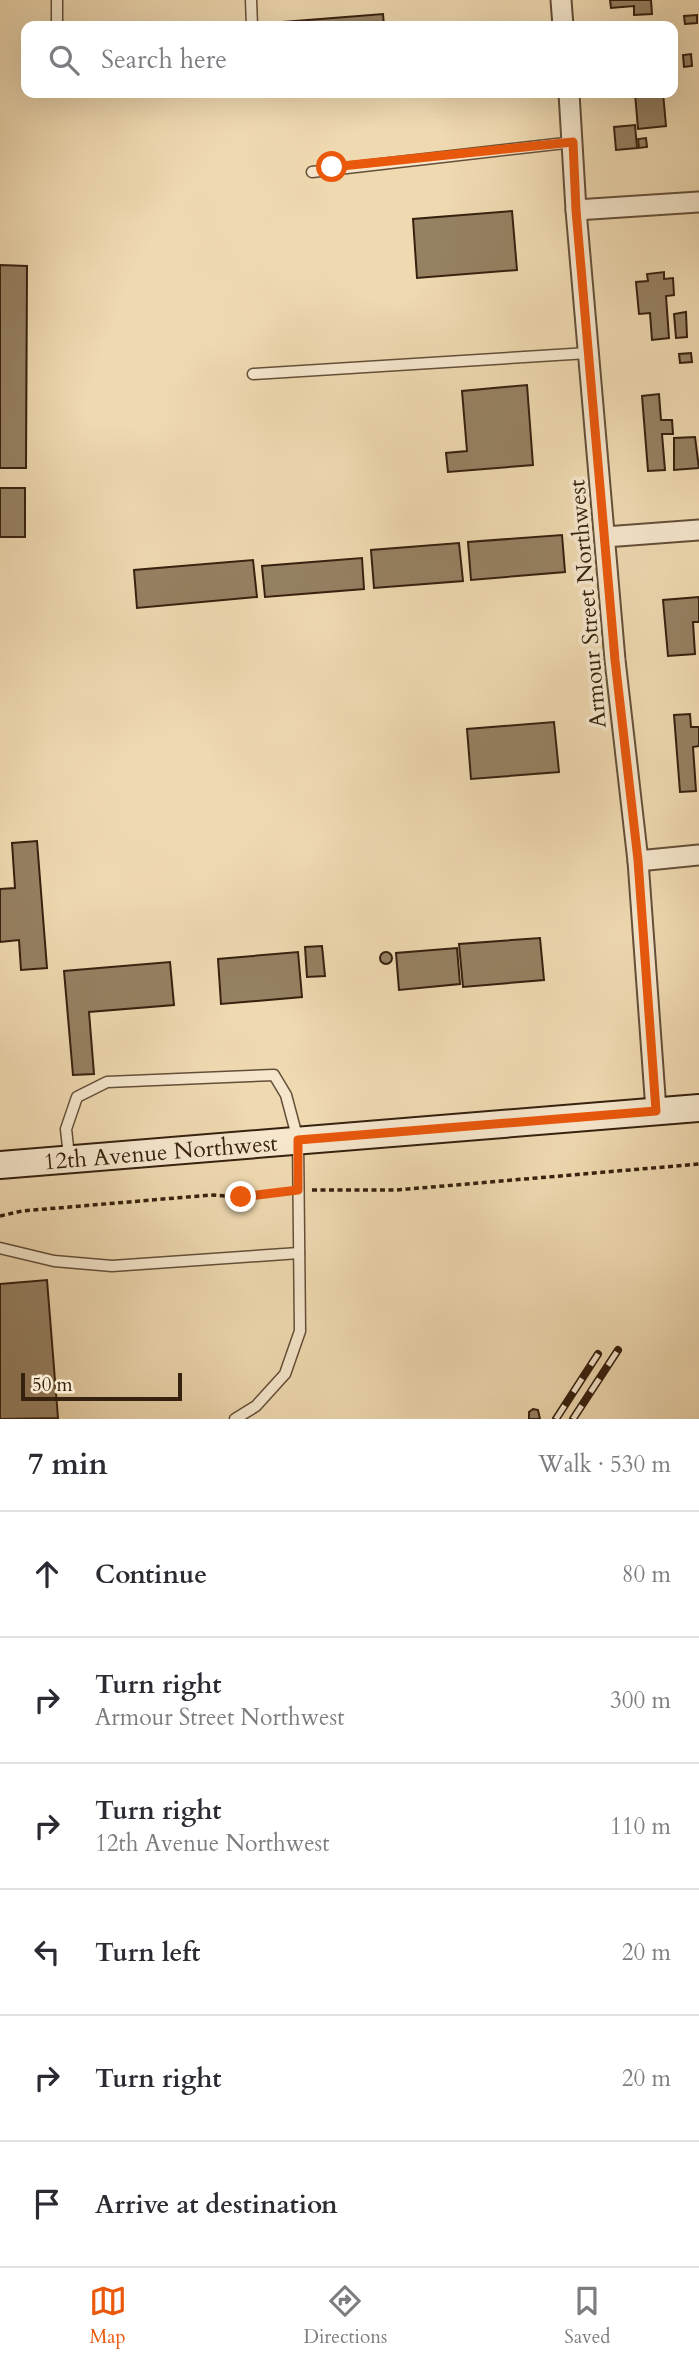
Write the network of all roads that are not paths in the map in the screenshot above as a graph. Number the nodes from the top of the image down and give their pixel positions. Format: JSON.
{"nodes":[{"id":1,"x":57,"y":0,"type":"edge"},
{"id":2,"x":251,"y":0,"type":"edge"},
{"id":3,"x":561,"y":0,"type":"edge"},
{"id":4,"x":57,"y":21,"type":"edge"},
{"id":5,"x":252,"y":21,"type":"edge"},
{"id":6,"x":563,"y":21,"type":"edge"},
{"id":7,"x":569,"y":98,"type":"edge"},
{"id":8,"x":573,"y":142,"type":"junction"},
{"id":9,"x":312,"y":172,"type":"dead end"},
{"id":10,"x":699,"y":202,"type":"edge"},
{"id":11,"x":576,"y":210,"type":"junction"},
{"id":12,"x":588,"y":353,"type":"junction"},
{"id":13,"x":253,"y":374,"type":"dead end"},
{"id":14,"x":699,"y":530,"type":"edge"},
{"id":15,"x":605,"y":537,"type":"junction"},
{"id":16,"x":699,"y":855,"type":"edge"},
{"id":17,"x":638,"y":860,"type":"junction"},
{"id":18,"x":699,"y":1108,"type":"edge"},
{"id":19,"x":656,"y":1111,"type":"junction"},
{"id":20,"x":298,"y":1140,"type":"junction"},
{"id":21,"x":69,"y":1159,"type":"junction"},
{"id":22,"x":0,"y":1165,"type":"edge"},
{"id":23,"x":0,"y":1248,"type":"edge"},
{"id":24,"x":299,"y":1253,"type":"junction"},
{"id":25,"x":235,"y":1419,"type":"edge"}],
"edges":[{"from":1,"to":4,"type":"lane"},
{"from":2,"to":5,"type":"lane"},
{"from":3,"to":6,"type":"street"},
{"from":7,"to":8,"type":"street","name":"Armour Street Northwest"},
{"from":8,"to":9,"type":"lane"},
{"from":8,"to":11,"type":"street","name":"Armour Street Northwest"},
{"from":10,"to":11,"type":"street"},
{"from":11,"to":12,"type":"street","name":"Armour Street Northwest"},
{"from":12,"to":13,"type":"lane"},
{"from":12,"to":15,"type":"street","name":"Armour Street Northwest"},
{"from":14,"to":15,"type":"street"},
{"from":15,"to":17,"type":"street","name":"Armour Street Northwest"},
{"from":16,"to":17,"type":"street"},
{"from":17,"to":19,"type":"street","name":"Armour Street Northwest"},
{"from":18,"to":19,"type":"main road","name":"12th Avenue Northwest"},
{"from":19,"to":20,"type":"main road","name":"12th Avenue Northwest"},
{"from":20,"to":21,"type":"main road","name":"12th Avenue Northwest"},
{"from":20,"to":21,"type":"lane"},
{"from":20,"to":24,"type":"lane"},
{"from":21,"to":22,"type":"main road","name":"12th Avenue Northwest"},
{"from":23,"to":24,"type":"lane"},
{"from":24,"to":25,"type":"lane"}]}
